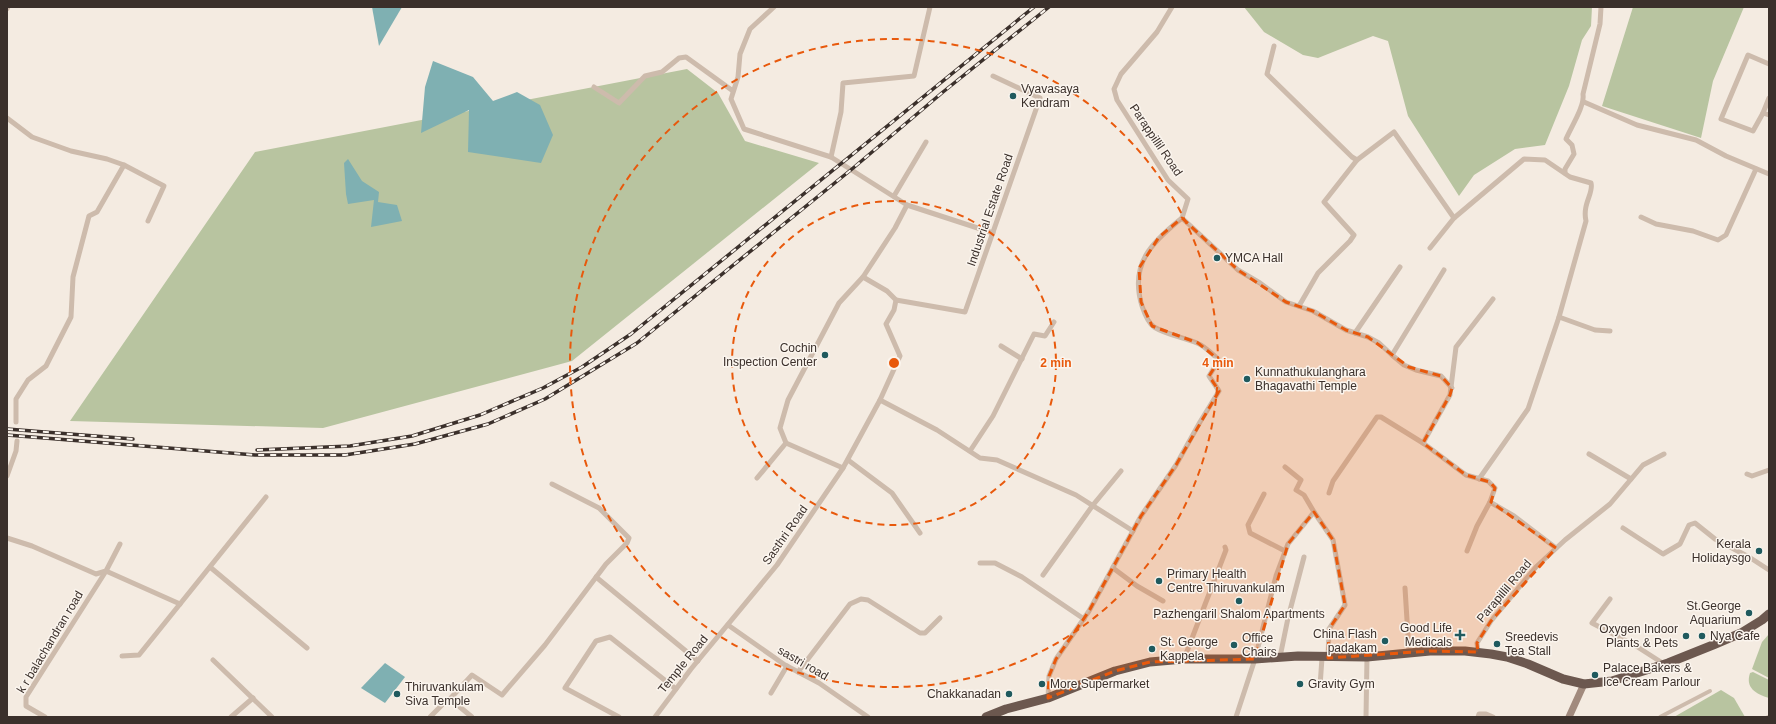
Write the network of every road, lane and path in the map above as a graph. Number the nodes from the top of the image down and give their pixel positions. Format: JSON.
{"nodes":[{"id":1,"x":774,"y":7,"type":"edge"},
{"id":2,"x":930,"y":7,"type":"edge"},
{"id":3,"x":1172,"y":7,"type":"edge"},
{"id":4,"x":1601,"y":7,"type":"edge"},
{"id":5,"x":1274,"y":46,"type":"dead end"},
{"id":6,"x":1769,"y":64,"type":"edge"},
{"id":7,"x":993,"y":76,"type":"dead end"},
{"id":8,"x":594,"y":87,"type":"dead end"},
{"id":9,"x":733,"y":91,"type":"junction"},
{"id":10,"x":1769,"y":98,"type":"edge"},
{"id":11,"x":1584,"y":102,"type":"junction"},
{"id":12,"x":1763,"y":112,"type":"junction"},
{"id":13,"x":1769,"y":115,"type":"edge"},
{"id":14,"x":7,"y":118,"type":"edge"},
{"id":15,"x":926,"y":142,"type":"dead end"},
{"id":16,"x":831,"y":157,"type":"junction"},
{"id":17,"x":1357,"y":160,"type":"junction"},
{"id":18,"x":124,"y":165,"type":"junction"},
{"id":19,"x":1756,"y":169,"type":"junction"},
{"id":20,"x":1565,"y":173,"type":"junction"},
{"id":21,"x":1769,"y":174,"type":"edge"},
{"id":22,"x":894,"y":196,"type":"junction"},
{"id":23,"x":907,"y":205,"type":"junction"},
{"id":24,"x":1641,"y":217,"type":"dead end"},
{"id":25,"x":1182,"y":218,"type":"junction"},
{"id":26,"x":1454,"y":218,"type":"junction"},
{"id":27,"x":148,"y":221,"type":"dead end"},
{"id":28,"x":993,"y":233,"type":"junction"},
{"id":29,"x":1430,"y":248,"type":"dead end"},
{"id":30,"x":1400,"y":267,"type":"dead end"},
{"id":31,"x":1444,"y":270,"type":"dead end"},
{"id":32,"x":863,"y":277,"type":"junction"},
{"id":33,"x":1493,"y":299,"type":"dead end"},
{"id":34,"x":896,"y":300,"type":"junction"},
{"id":35,"x":1299,"y":306,"type":"junction"},
{"id":36,"x":1559,"y":317,"type":"junction"},
{"id":37,"x":1054,"y":322,"type":"dead end"},
{"id":38,"x":1610,"y":331,"type":"dead end"},
{"id":39,"x":1355,"y":333,"type":"junction"},
{"id":40,"x":1001,"y":346,"type":"dead end"},
{"id":41,"x":1392,"y":355,"type":"junction"},
{"id":42,"x":1022,"y":359,"type":"junction"},
{"id":43,"x":1452,"y":388,"type":"junction"},
{"id":44,"x":880,"y":400,"type":"junction"},
{"id":45,"x":16,"y":422,"type":"dead end"},
{"id":46,"x":17,"y":441,"type":"dead end"},
{"id":47,"x":786,"y":443,"type":"junction"},
{"id":48,"x":1423,"y":443,"type":"junction"},
{"id":49,"x":970,"y":451,"type":"junction"},
{"id":50,"x":1589,"y":454,"type":"dead end"},
{"id":51,"x":1664,"y":454,"type":"dead end"},
{"id":52,"x":848,"y":460,"type":"junction"},
{"id":53,"x":1285,"y":467,"type":"dead end"},
{"id":54,"x":843,"y":468,"type":"junction"},
{"id":55,"x":1121,"y":470,"type":"dead end"},
{"id":56,"x":1769,"y":470,"type":"edge"},
{"id":57,"x":1747,"y":474,"type":"dead end"},
{"id":58,"x":7,"y":476,"type":"edge"},
{"id":59,"x":757,"y":478,"type":"dead end"},
{"id":60,"x":1479,"y":479,"type":"junction"},
{"id":61,"x":1631,"y":479,"type":"junction"},
{"id":62,"x":552,"y":484,"type":"dead end"},
{"id":63,"x":1329,"y":492,"type":"dead end"},
{"id":64,"x":1264,"y":494,"type":"dead end"},
{"id":65,"x":266,"y":497,"type":"dead end"},
{"id":66,"x":1490,"y":502,"type":"junction"},
{"id":67,"x":1093,"y":505,"type":"junction"},
{"id":68,"x":1314,"y":512,"type":"junction"},
{"id":69,"x":1623,"y":528,"type":"dead end"},
{"id":70,"x":1133,"y":531,"type":"junction"},
{"id":71,"x":920,"y":533,"type":"dead end"},
{"id":72,"x":7,"y":538,"type":"edge"},
{"id":73,"x":120,"y":544,"type":"dead end"},
{"id":74,"x":1225,"y":547,"type":"dead end"},
{"id":75,"x":1556,"y":548,"type":"junction"},
{"id":76,"x":1285,"y":551,"type":"junction"},
{"id":77,"x":1467,"y":551,"type":"dead end"},
{"id":78,"x":1304,"y":556,"type":"dead end"},
{"id":79,"x":980,"y":563,"type":"dead end"},
{"id":80,"x":210,"y":567,"type":"junction"},
{"id":81,"x":1113,"y":568,"type":"junction"},
{"id":82,"x":1769,"y":570,"type":"edge"},
{"id":83,"x":106,"y":571,"type":"junction"},
{"id":84,"x":1042,"y":575,"type":"dead end"},
{"id":85,"x":596,"y":577,"type":"junction"},
{"id":86,"x":1405,"y":588,"type":"dead end"},
{"id":87,"x":1610,"y":599,"type":"dead end"},
{"id":88,"x":1163,"y":600,"type":"dead end"},
{"id":89,"x":180,"y":604,"type":"junction"},
{"id":90,"x":1769,"y":614,"type":"edge"},
{"id":91,"x":940,"y":618,"type":"dead end"},
{"id":92,"x":1084,"y":619,"type":"junction"},
{"id":93,"x":728,"y":625,"type":"junction"},
{"id":94,"x":307,"y":648,"type":"dead end"},
{"id":95,"x":1409,"y":652,"type":"junction"},
{"id":96,"x":1478,"y":652,"type":"junction"},
{"id":97,"x":122,"y":656,"type":"dead end"},
{"id":98,"x":1367,"y":657,"type":"junction"},
{"id":99,"x":1184,"y":658,"type":"junction"},
{"id":100,"x":1280,"y":658,"type":"junction"},
{"id":101,"x":1325,"y":658,"type":"junction"},
{"id":102,"x":1255,"y":659,"type":"junction"},
{"id":103,"x":213,"y":660,"type":"dead end"},
{"id":104,"x":698,"y":661,"type":"junction"},
{"id":105,"x":1664,"y":664,"type":"junction"},
{"id":106,"x":787,"y":666,"type":"junction"},
{"id":107,"x":798,"y":672,"type":"junction"},
{"id":108,"x":1584,"y":684,"type":"junction"},
{"id":109,"x":1320,"y":686,"type":"dead end"},
{"id":110,"x":676,"y":689,"type":"junction"},
{"id":111,"x":1710,"y":692,"type":"dead end"},
{"id":112,"x":771,"y":694,"type":"dead end"},
{"id":113,"x":253,"y":698,"type":"junction"},
{"id":114,"x":1048,"y":698,"type":"junction"},
{"id":115,"x":448,"y":701,"type":"junction"},
{"id":116,"x":37,"y":715,"type":"edge"},
{"id":117,"x":45,"y":717,"type":"edge"},
{"id":118,"x":231,"y":717,"type":"edge"},
{"id":119,"x":272,"y":717,"type":"edge"},
{"id":120,"x":430,"y":717,"type":"edge"},
{"id":121,"x":472,"y":717,"type":"edge"},
{"id":122,"x":619,"y":717,"type":"edge"},
{"id":123,"x":655,"y":717,"type":"edge"},
{"id":124,"x":868,"y":717,"type":"edge"},
{"id":125,"x":986,"y":717,"type":"edge"},
{"id":126,"x":1236,"y":717,"type":"edge"},
{"id":127,"x":1366,"y":717,"type":"edge"},
{"id":128,"x":1478,"y":717,"type":"edge"},
{"id":129,"x":1493,"y":717,"type":"edge"},
{"id":130,"x":1569,"y":717,"type":"edge"},
{"id":131,"x":1660,"y":717,"type":"edge"}],
"edges":[{"from":1,"to":9,"type":"street"},
{"from":2,"to":16,"type":"street"},
{"from":3,"to":25,"type":"street","name":"Parappillil Road"},
{"from":4,"to":11,"type":"street"},
{"from":5,"to":17,"type":"street"},
{"from":6,"to":12,"type":"street"},
{"from":7,"to":28,"type":"street","name":"Industrial Estate Road"},
{"from":8,"to":9,"type":"street"},
{"from":9,"to":16,"type":"street"},
{"from":10,"to":12,"type":"street"},
{"from":11,"to":19,"type":"street"},
{"from":11,"to":20,"type":"street"},
{"from":12,"to":13,"type":"street"},
{"from":14,"to":18,"type":"street"},
{"from":15,"to":22,"type":"street"},
{"from":16,"to":22,"type":"street"},
{"from":17,"to":26,"type":"street"},
{"from":17,"to":35,"type":"street"},
{"from":18,"to":27,"type":"street"},
{"from":18,"to":45,"type":"street"},
{"from":19,"to":21,"type":"street"},
{"from":19,"to":24,"type":"street"},
{"from":20,"to":26,"type":"street"},
{"from":20,"to":36,"type":"street"},
{"from":22,"to":23,"type":"street"},
{"from":23,"to":28,"type":"street"},
{"from":23,"to":32,"type":"street"},
{"from":25,"to":35,"type":"street"},
{"from":25,"to":70,"type":"street"},
{"from":26,"to":29,"type":"street"},
{"from":28,"to":34,"type":"street","name":"Industrial Estate Road"},
{"from":30,"to":39,"type":"street"},
{"from":31,"to":41,"type":"street"},
{"from":32,"to":34,"type":"street"},
{"from":32,"to":47,"type":"street"},
{"from":33,"to":43,"type":"street"},
{"from":34,"to":44,"type":"street","name":"Sasthri Road"},
{"from":35,"to":39,"type":"street"},
{"from":36,"to":38,"type":"street"},
{"from":36,"to":60,"type":"street"},
{"from":37,"to":42,"type":"street"},
{"from":39,"to":41,"type":"street"},
{"from":40,"to":42,"type":"street"},
{"from":41,"to":43,"type":"street"},
{"from":42,"to":49,"type":"street"},
{"from":43,"to":48,"type":"street"},
{"from":44,"to":49,"type":"street"},
{"from":44,"to":52,"type":"street","name":"Sasthri Road"},
{"from":46,"to":58,"type":"street"},
{"from":47,"to":54,"type":"street"},
{"from":47,"to":59,"type":"street"},
{"from":48,"to":60,"type":"street"},
{"from":48,"to":63,"type":"street"},
{"from":49,"to":67,"type":"street"},
{"from":50,"to":61,"type":"street"},
{"from":51,"to":61,"type":"street","name":"Parapillil Road"},
{"from":52,"to":54,"type":"street","name":"Sasthri Road"},
{"from":52,"to":71,"type":"street"},
{"from":53,"to":68,"type":"street"},
{"from":54,"to":93,"type":"street","name":"Sasthri Road"},
{"from":55,"to":67,"type":"street"},
{"from":56,"to":57,"type":"street"},
{"from":60,"to":66,"type":"street"},
{"from":61,"to":75,"type":"street","name":"Parapillil Road"},
{"from":62,"to":85,"type":"street"},
{"from":64,"to":76,"type":"street"},
{"from":65,"to":80,"type":"street"},
{"from":66,"to":75,"type":"street"},
{"from":66,"to":77,"type":"street"},
{"from":67,"to":70,"type":"street"},
{"from":67,"to":84,"type":"street"},
{"from":68,"to":76,"type":"street"},
{"from":68,"to":101,"type":"street"},
{"from":69,"to":82,"type":"street"},
{"from":70,"to":81,"type":"street"},
{"from":72,"to":83,"type":"street"},
{"from":73,"to":83,"type":"street"},
{"from":74,"to":99,"type":"street"},
{"from":75,"to":96,"type":"street","name":"Parapillil Road"},
{"from":76,"to":102,"type":"street"},
{"from":78,"to":100,"type":"street"},
{"from":79,"to":92,"type":"street"},
{"from":80,"to":89,"type":"street"},
{"from":80,"to":94,"type":"street"},
{"from":81,"to":88,"type":"street"},
{"from":81,"to":92,"type":"street"},
{"from":83,"to":89,"type":"street"},
{"from":83,"to":116,"type":"street","name":"k r balachandran road"},
{"from":85,"to":104,"type":"street"},
{"from":85,"to":115,"type":"street"},
{"from":86,"to":95,"type":"street"},
{"from":87,"to":105,"type":"street"},
{"from":89,"to":97,"type":"street"},
{"from":90,"to":105,"type":"highway"},
{"from":91,"to":107,"type":"street"},
{"from":92,"to":114,"type":"street"},
{"from":93,"to":104,"type":"street","name":"Temple Road"},
{"from":93,"to":106,"type":"street","name":"sastri road"},
{"from":95,"to":96,"type":"highway"},
{"from":95,"to":98,"type":"highway"},
{"from":96,"to":108,"type":"highway"},
{"from":98,"to":101,"type":"highway"},
{"from":98,"to":127,"type":"street"},
{"from":99,"to":102,"type":"highway"},
{"from":99,"to":114,"type":"highway"},
{"from":100,"to":101,"type":"highway"},
{"from":100,"to":102,"type":"highway"},
{"from":101,"to":109,"type":"street"},
{"from":102,"to":126,"type":"street"},
{"from":103,"to":113,"type":"street"},
{"from":104,"to":110,"type":"street","name":"Temple Road"},
{"from":105,"to":108,"type":"highway"},
{"from":106,"to":107,"type":"street","name":"sastri road"},
{"from":106,"to":112,"type":"street"},
{"from":107,"to":124,"type":"street","name":"sastri road"},
{"from":108,"to":130,"type":"main road"},
{"from":110,"to":122,"type":"street"},
{"from":110,"to":123,"type":"street","name":"Temple Road"},
{"from":111,"to":131,"type":"street"},
{"from":113,"to":118,"type":"street"},
{"from":113,"to":119,"type":"street"},
{"from":114,"to":125,"type":"highway"},
{"from":115,"to":120,"type":"street"},
{"from":115,"to":121,"type":"street"},
{"from":116,"to":117,"type":"street","name":"k r balachandran road"},
{"from":128,"to":129,"type":"street"}]}
